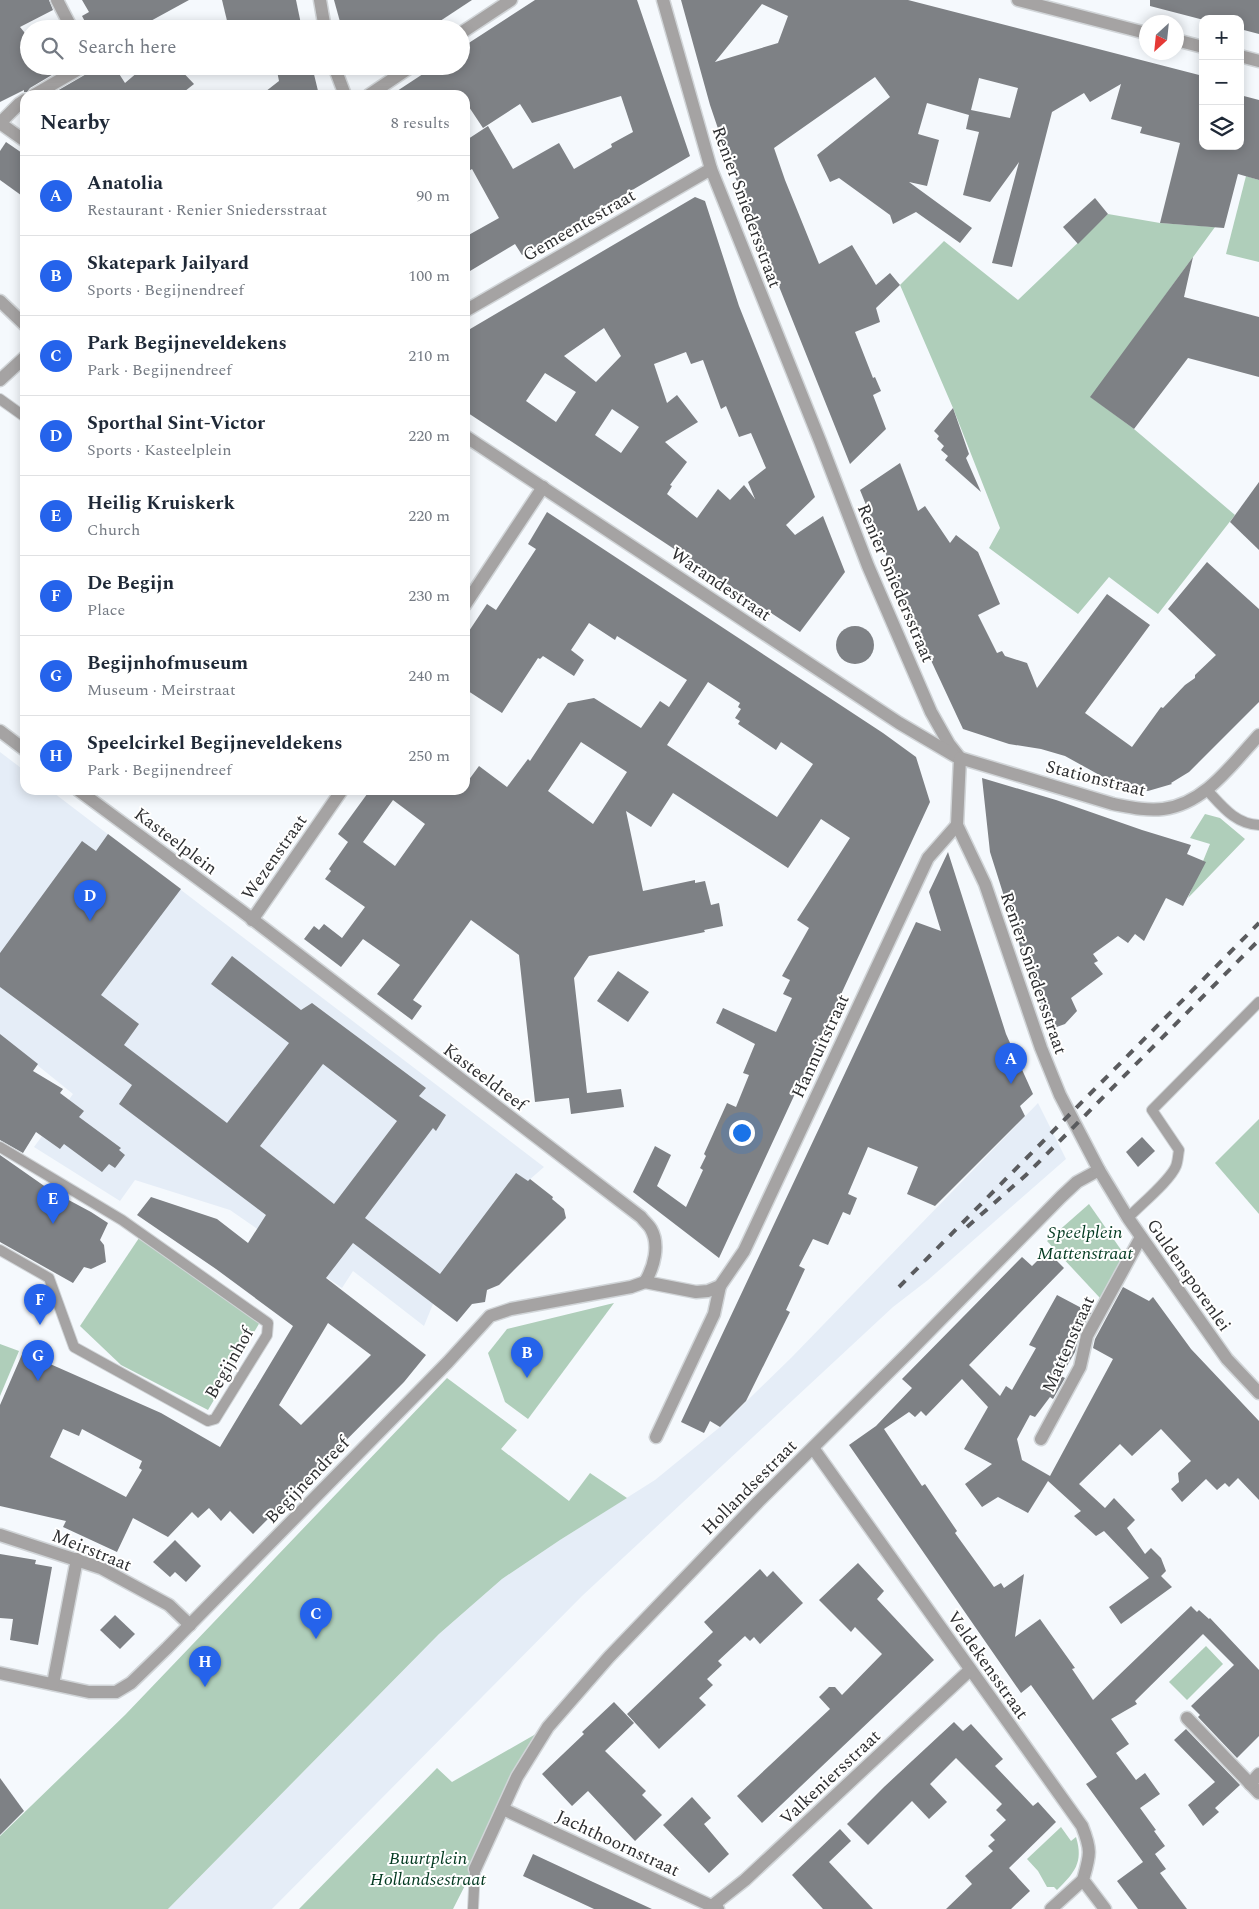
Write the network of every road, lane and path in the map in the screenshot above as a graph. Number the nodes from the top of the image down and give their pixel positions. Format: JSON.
{"nodes":[{"id":1,"x":57,"y":0,"type":"edge"},
{"id":2,"x":320,"y":0,"type":"edge"},
{"id":3,"x":511,"y":0,"type":"edge"},
{"id":4,"x":663,"y":0,"type":"edge"},
{"id":5,"x":1018,"y":0,"type":"edge"},
{"id":6,"x":67,"y":20,"type":"edge"},
{"id":7,"x":323,"y":20,"type":"edge"},
{"id":8,"x":470,"y":27,"type":"edge"},
{"id":9,"x":1139,"y":31,"type":"edge"},
{"id":10,"x":1184,"y":42,"type":"edge"},
{"id":11,"x":1199,"y":46,"type":"edge"},
{"id":12,"x":1244,"y":57,"type":"edge"},
{"id":13,"x":1259,"y":61,"type":"edge"},
{"id":14,"x":68,"y":75,"type":"edge"},
{"id":15,"x":337,"y":75,"type":"edge"},
{"id":16,"x":399,"y":75,"type":"edge"},
{"id":17,"x":43,"y":90,"type":"edge"},
{"id":18,"x":343,"y":90,"type":"edge"},
{"id":19,"x":376,"y":90,"type":"edge"},
{"id":20,"x":20,"y":103,"type":"edge"},
{"id":21,"x":0,"y":123,"type":"edge"},
{"id":22,"x":20,"y":137,"type":"edge"},
{"id":23,"x":711,"y":169,"type":"junction"},
{"id":24,"x":0,"y":302,"type":"edge"},
{"id":25,"x":470,"y":309,"type":"edge"},
{"id":26,"x":20,"y":320,"type":"edge"},
{"id":27,"x":20,"y":362,"type":"edge"},
{"id":28,"x":0,"y":380,"type":"edge"},
{"id":29,"x":0,"y":399,"type":"edge"},
{"id":30,"x":20,"y":413,"type":"edge"},
{"id":31,"x":470,"y":439,"type":"edge"},
{"id":32,"x":543,"y":486,"type":"junction"},
{"id":33,"x":470,"y":598,"type":"edge"},
{"id":34,"x":0,"y":731,"type":"edge"},
{"id":35,"x":1259,"y":735,"type":"edge"},
{"id":36,"x":20,"y":746,"type":"edge"},
{"id":37,"x":960,"y":758,"type":"junction"},
{"id":38,"x":1207,"y":790,"type":"junction"},
{"id":39,"x":85,"y":795,"type":"edge"},
{"id":40,"x":339,"y":795,"type":"edge"},
{"id":41,"x":957,"y":825,"type":"junction"},
{"id":42,"x":1259,"y":825,"type":"edge"},
{"id":43,"x":252,"y":920,"type":"junction"},
{"id":44,"x":1259,"y":1002,"type":"edge"},
{"id":45,"x":0,"y":1147,"type":"edge"},
{"id":46,"x":1099,"y":1170,"type":"junction"},
{"id":47,"x":1128,"y":1218,"type":"junction"},
{"id":48,"x":1141,"y":1237,"type":"junction"},
{"id":49,"x":0,"y":1250,"type":"edge"},
{"id":50,"x":645,"y":1282,"type":"junction"},
{"id":51,"x":720,"y":1286,"type":"junction"},
{"id":52,"x":1259,"y":1393,"type":"edge"},
{"id":53,"x":656,"y":1437,"type":"dead end"},
{"id":54,"x":1041,"y":1439,"type":"dead end"},
{"id":55,"x":813,"y":1448,"type":"junction"},
{"id":56,"x":0,"y":1535,"type":"edge"},
{"id":57,"x":77,"y":1559,"type":"junction"},
{"id":58,"x":190,"y":1625,"type":"junction"},
{"id":59,"x":970,"y":1670,"type":"junction"},
{"id":60,"x":0,"y":1673,"type":"edge"},
{"id":61,"x":53,"y":1684,"type":"junction"},
{"id":62,"x":1187,"y":1718,"type":"dead end"},
{"id":63,"x":1254,"y":1779,"type":"edge"},
{"id":64,"x":1259,"y":1793,"type":"edge"},
{"id":65,"x":503,"y":1809,"type":"junction"},
{"id":66,"x":475,"y":1869,"type":"joint"},
{"id":67,"x":1083,"y":1880,"type":"junction"},
{"id":68,"x":715,"y":1908,"type":"edge"},
{"id":69,"x":473,"y":1909,"type":"edge"},
{"id":70,"x":1051,"y":1909,"type":"edge"},
{"id":71,"x":1105,"y":1909,"type":"edge"}],
"edges":[{"from":1,"to":6,"type":"street"},
{"from":2,"to":7,"type":"street"},
{"from":3,"to":8,"type":"street"},
{"from":4,"to":23,"type":"street","name":"Renier Sniedersstraat"},
{"from":5,"to":9,"type":"street"},
{"from":10,"to":11,"type":"street"},
{"from":12,"to":13,"type":"street"},
{"from":14,"to":17,"type":"street"},
{"from":15,"to":18,"type":"street"},
{"from":16,"to":19,"type":"street"},
{"from":20,"to":21,"type":"street"},
{"from":21,"to":22,"type":"street"},
{"from":23,"to":25,"type":"street","name":"Gemeentestraat"},
{"from":23,"to":37,"type":"street","name":"Renier Sniedersstraat"},
{"from":24,"to":26,"type":"street"},
{"from":27,"to":28,"type":"street"},
{"from":29,"to":30,"type":"lane"},
{"from":31,"to":32,"type":"street","name":"Warandestraat"},
{"from":32,"to":33,"type":"street"},
{"from":32,"to":37,"type":"street","name":"Warandestraat"},
{"from":34,"to":36,"type":"street"},
{"from":35,"to":38,"type":"street","name":"Stationstraat"},
{"from":37,"to":38,"type":"street","name":"Stationstraat"},
{"from":37,"to":41,"type":"street","name":"Renier Sniedersstraat"},
{"from":38,"to":42,"type":"lane"},
{"from":39,"to":43,"type":"street","name":"Kasteelplein"},
{"from":40,"to":43,"type":"street","name":"Wezenstraat"},
{"from":41,"to":46,"type":"street","name":"Renier Sniedersstraat"},
{"from":41,"to":51,"type":"street","name":"Hannuitstraat"},
{"from":43,"to":50,"type":"street","name":"Kasteeldreef"},
{"from":44,"to":47,"type":"lane"},
{"from":45,"to":49,"type":"lane","name":"Begijnhof"},
{"from":46,"to":47,"type":"street","name":"Guldensporenlei"},
{"from":46,"to":55,"type":"street","name":"Hollandsestraat"},
{"from":47,"to":48,"type":"street","name":"Guldensporenlei"},
{"from":48,"to":52,"type":"street","name":"Guldensporenlei"},
{"from":48,"to":54,"type":"street","name":"Mattenstraat"},
{"from":50,"to":51,"type":"street"},
{"from":50,"to":58,"type":"street","name":"Begijnendreef"},
{"from":51,"to":53,"type":"street","name":"Hannuitstraat"},
{"from":55,"to":59,"type":"street","name":"Veldekensstraat"},
{"from":55,"to":65,"type":"street","name":"Hollandsestraat"},
{"from":56,"to":57,"type":"street","name":"Meirstraat"},
{"from":57,"to":58,"type":"street","name":"Meirstraat"},
{"from":57,"to":61,"type":"street"},
{"from":58,"to":61,"type":"street","name":"Begijnendreef"},
{"from":59,"to":67,"type":"street","name":"Veldekensstraat"},
{"from":59,"to":68,"type":"street","name":"Valkeniersstraat"},
{"from":60,"to":61,"type":"street","name":"Begijnendreef"},
{"from":62,"to":63,"type":"street"},
{"from":63,"to":64,"type":"street"},
{"from":65,"to":66,"type":"street","name":"Hollandsestraat"},
{"from":65,"to":68,"type":"street","name":"Jachthoornstraat"},
{"from":66,"to":69,"type":"lane"},
{"from":67,"to":70,"type":"street"},
{"from":67,"to":71,"type":"street"}]}
